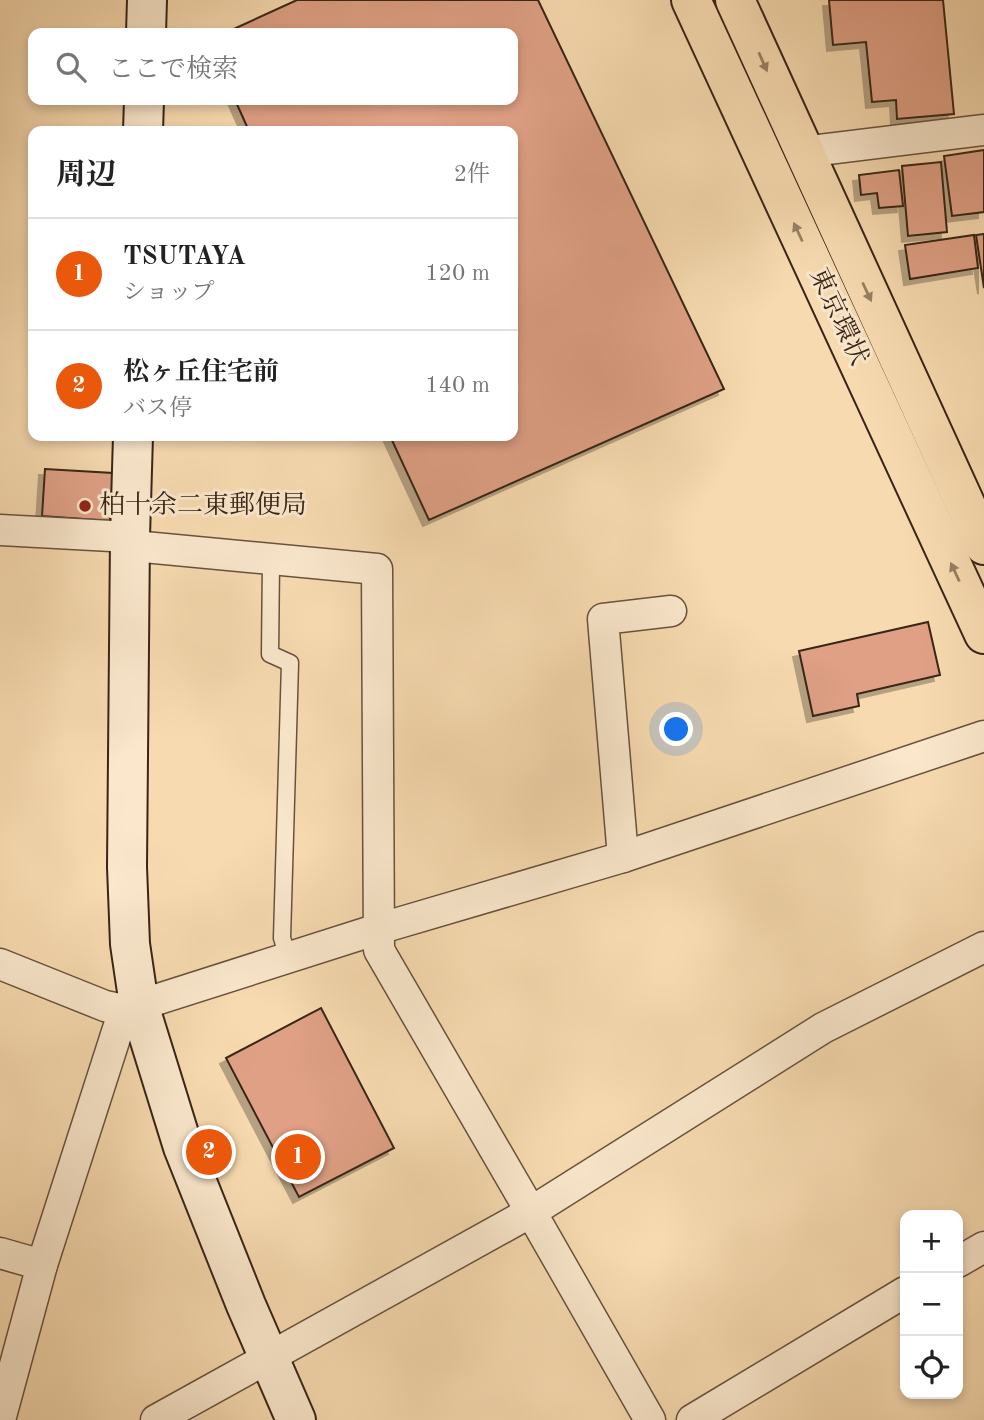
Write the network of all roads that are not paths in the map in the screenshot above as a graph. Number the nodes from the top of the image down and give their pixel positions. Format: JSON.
{"nodes":[{"id":1,"x":147,"y":0,"type":"edge"},
{"id":2,"x":691,"y":0,"type":"edge"},
{"id":3,"x":735,"y":0,"type":"edge"},
{"id":4,"x":146,"y":28,"type":"edge"},
{"id":5,"x":144,"y":105,"type":"edge"},
{"id":6,"x":143,"y":126,"type":"edge"},
{"id":7,"x":984,"y":130,"type":"edge"},
{"id":8,"x":803,"y":152,"type":"junction"},
{"id":9,"x":133,"y":441,"type":"edge"},
{"id":10,"x":0,"y":530,"type":"edge"},
{"id":11,"x":130,"y":537,"type":"junction"},
{"id":12,"x":984,"y":545,"type":"edge"},
{"id":13,"x":271,"y":561,"type":"junction"},
{"id":14,"x":671,"y":611,"type":"dead end"},
{"id":15,"x":984,"y":634,"type":"edge"},
{"id":16,"x":984,"y":736,"type":"edge"},
{"id":17,"x":623,"y":857,"type":"junction"},
{"id":18,"x":377,"y":929,"type":"junction"},
{"id":19,"x":984,"y":947,"type":"edge"},
{"id":20,"x":288,"y":957,"type":"junction"},
{"id":21,"x":0,"y":964,"type":"edge"},
{"id":22,"x":131,"y":1008,"type":"junction"},
{"id":23,"x":531,"y":1212,"type":"junction"},
{"id":24,"x":984,"y":1247,"type":"edge"},
{"id":25,"x":0,"y":1253,"type":"edge"},
{"id":26,"x":963,"y":1259,"type":"edge"},
{"id":27,"x":42,"y":1265,"type":"junction"},
{"id":28,"x":900,"y":1295,"type":"edge"},
{"id":29,"x":269,"y":1357,"type":"junction"},
{"id":30,"x":0,"y":1420,"type":"edge"},
{"id":31,"x":156,"y":1420,"type":"edge"},
{"id":32,"x":296,"y":1420,"type":"edge"},
{"id":33,"x":650,"y":1420,"type":"edge"},
{"id":34,"x":692,"y":1420,"type":"edge"}],
"edges":[{"from":1,"to":4,"type":"street"},
{"from":15,"to":2,"type":"highway","name":"東京環状","one_way":true},
{"from":3,"to":8,"type":"highway","name":"東京環状","one_way":true},
{"from":5,"to":6,"type":"street"},
{"from":7,"to":8,"type":"street"},
{"from":8,"to":12,"type":"highway","name":"東京環状","one_way":true},
{"from":9,"to":11,"type":"street"},
{"from":10,"to":11,"type":"street"},
{"from":11,"to":13,"type":"street"},
{"from":11,"to":22,"type":"street"},
{"from":13,"to":18,"type":"street"},
{"from":13,"to":20,"type":"lane"},
{"from":14,"to":17,"type":"street"},
{"from":16,"to":17,"type":"street"},
{"from":17,"to":18,"type":"street"},
{"from":18,"to":20,"type":"street"},
{"from":18,"to":23,"type":"street"},
{"from":19,"to":23,"type":"street"},
{"from":20,"to":22,"type":"street"},
{"from":21,"to":22,"type":"street"},
{"from":22,"to":27,"type":"street"},
{"from":22,"to":29,"type":"street"},
{"from":23,"to":29,"type":"street"},
{"from":23,"to":33,"type":"street"},
{"from":24,"to":26,"type":"street"},
{"from":25,"to":27,"type":"street"},
{"from":27,"to":30,"type":"street"},
{"from":28,"to":34,"type":"street"},
{"from":29,"to":31,"type":"street"},
{"from":29,"to":32,"type":"street"}]}
